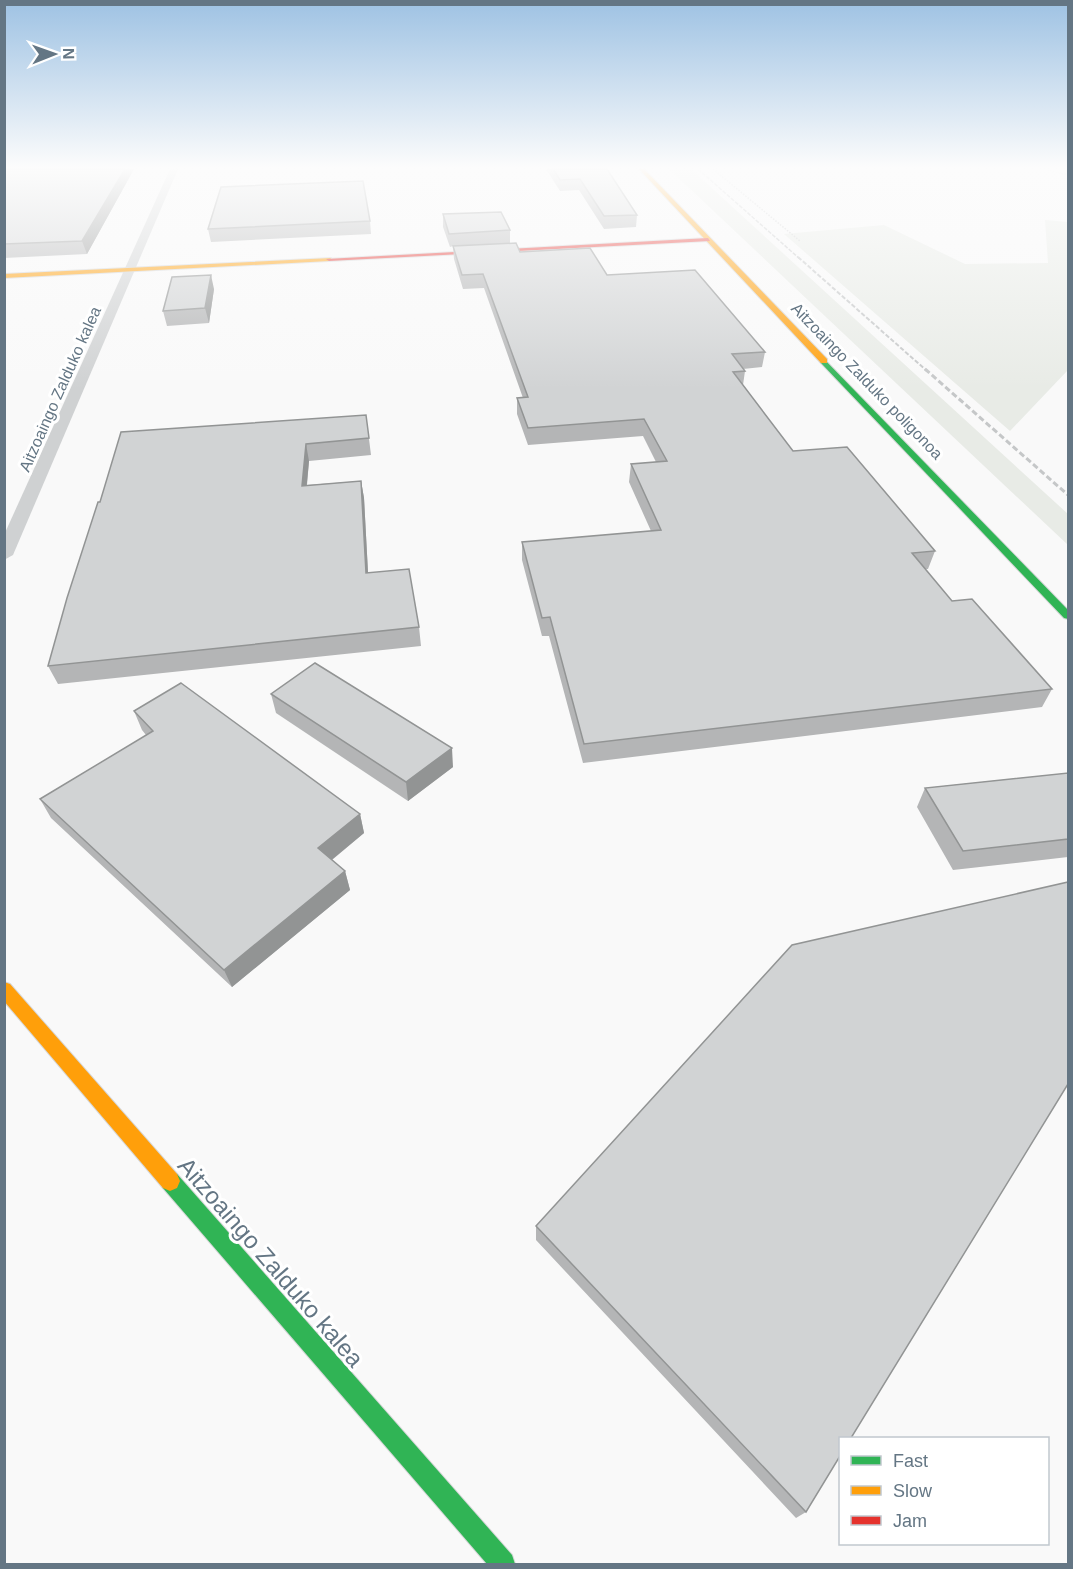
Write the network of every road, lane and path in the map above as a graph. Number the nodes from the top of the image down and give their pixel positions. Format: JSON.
{"nodes":[{"id":1,"x":142,"y":242,"type":"edge"},
{"id":2,"x":664,"y":242,"type":"edge"},
{"id":3,"x":710,"y":242,"type":"edge"},
{"id":4,"x":130,"y":269,"type":"junction"},
{"id":5,"x":4,"y":276,"type":"edge"},
{"id":6,"x":4,"y":555,"type":"edge"},
{"id":7,"x":1068,"y":616,"type":"edge"},
{"id":8,"x":4,"y":989,"type":"edge"},
{"id":9,"x":503,"y":1564,"type":"edge"}],
"edges":[{"from":1,"to":4,"type":"street","name":"Aitzoaingo Zalduko kalea"},
{"from":2,"to":4,"type":"street"},
{"from":3,"to":7,"type":"street","name":"Aitzoaingo Zalduko poligonoa"},
{"from":4,"to":5,"type":"street"},
{"from":4,"to":6,"type":"street","name":"Aitzoaingo Zalduko kalea"},
{"from":8,"to":9,"type":"street","name":"Aitzoaingo Zalduko kalea"}]}
